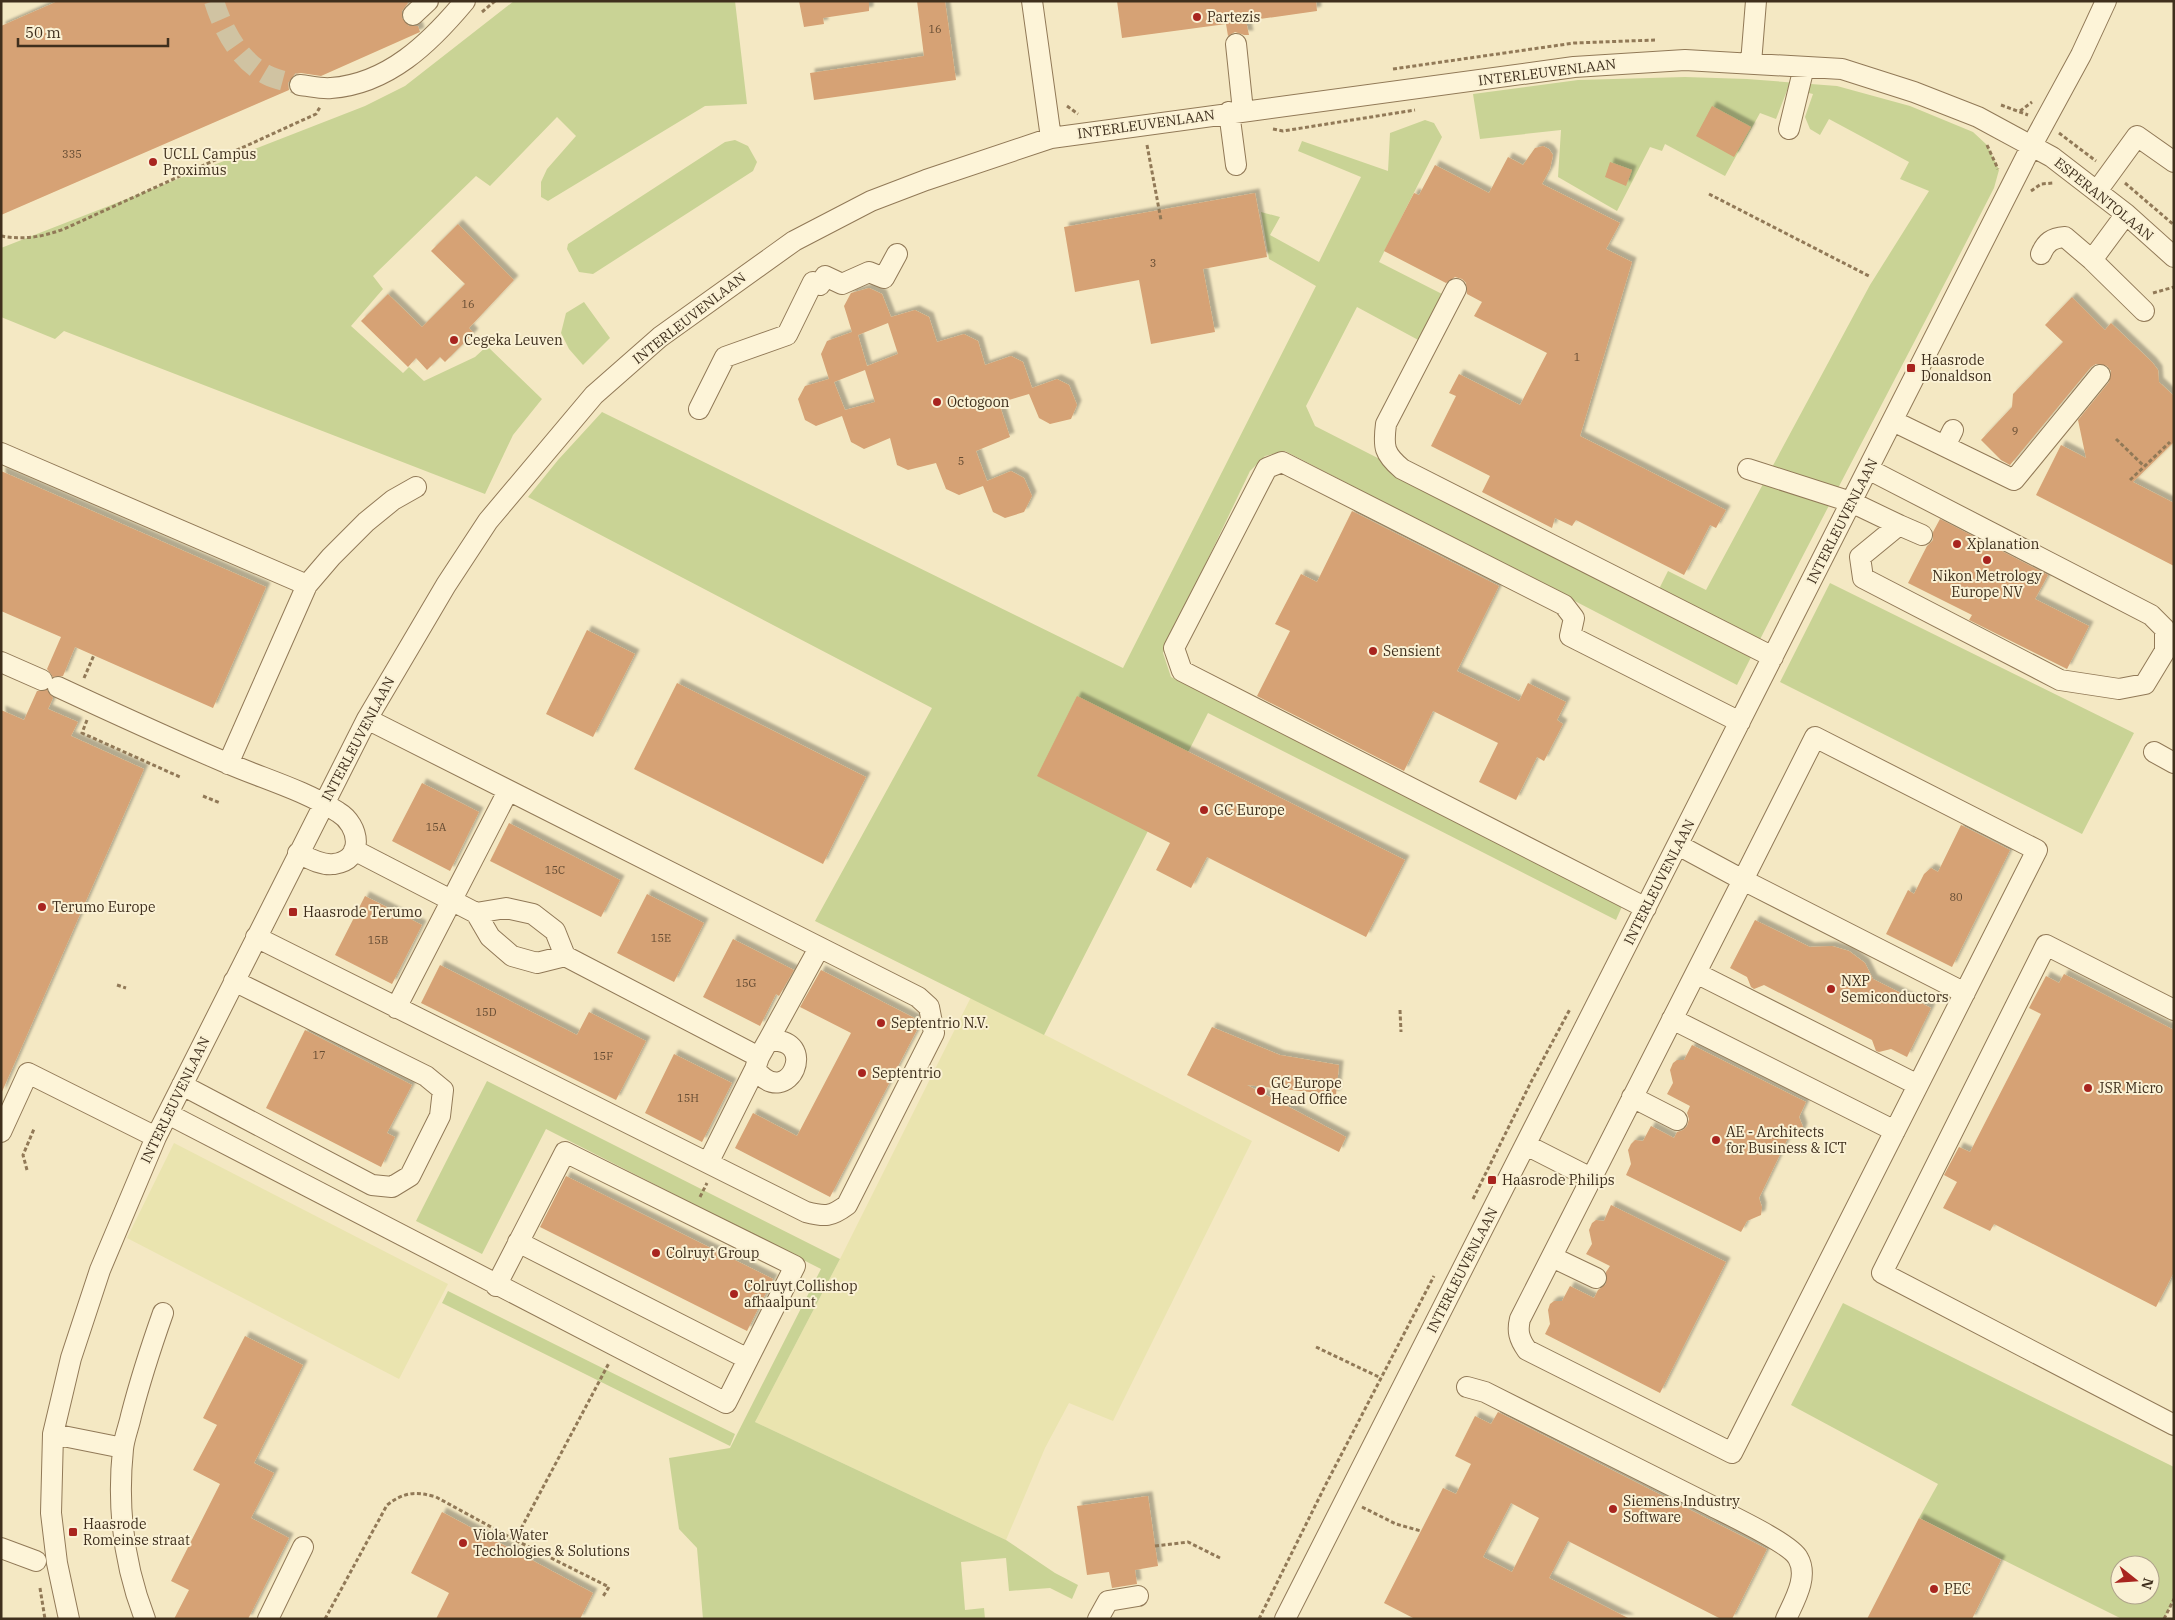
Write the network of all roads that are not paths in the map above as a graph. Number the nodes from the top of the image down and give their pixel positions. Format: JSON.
{"nodes":[{"id":1,"x":428,"y":1,"type":"edge"},
{"id":2,"x":465,"y":1,"type":"edge"},
{"id":3,"x":1032,"y":1,"type":"edge"},
{"id":4,"x":1756,"y":1,"type":"edge"},
{"id":5,"x":2106,"y":1,"type":"edge"},
{"id":6,"x":413,"y":16,"type":"dead end"},
{"id":7,"x":1236,"y":44,"type":"dead end"},
{"id":8,"x":1751,"y":63,"type":"junction"},
{"id":9,"x":1804,"y":67,"type":"junction"},
{"id":10,"x":300,"y":85,"type":"tunnel mouth"},
{"id":11,"x":1236,"y":112,"type":"junction"},
{"id":12,"x":1050,"y":129,"type":"junction"},
{"id":13,"x":1789,"y":129,"type":"dead end"},
{"id":14,"x":2032,"y":145,"type":"junction"},
{"id":15,"x":2174,"y":162,"type":"edge"},
{"id":16,"x":1236,"y":165,"type":"dead end"},
{"id":17,"x":2097,"y":191,"type":"junction"},
{"id":18,"x":2126,"y":214,"type":"junction"},
{"id":19,"x":897,"y":254,"type":"dead end"},
{"id":20,"x":2041,"y":254,"type":"dead end"},
{"id":21,"x":2174,"y":257,"type":"edge"},
{"id":22,"x":2092,"y":260,"type":"junction"},
{"id":23,"x":1456,"y":289,"type":"dead end"},
{"id":24,"x":2144,"y":311,"type":"dead end"},
{"id":25,"x":2100,"y":375,"type":"dead end"},
{"id":26,"x":699,"y":409,"type":"dead end"},
{"id":27,"x":1893,"y":421,"type":"junction"},
{"id":28,"x":1,"y":453,"type":"edge"},
{"id":29,"x":1748,"y":469,"type":"dead end"},
{"id":30,"x":1868,"y":469,"type":"junction"},
{"id":31,"x":416,"y":487,"type":"dead end"},
{"id":32,"x":1852,"y":502,"type":"junction"},
{"id":33,"x":1899,"y":525,"type":"junction"},
{"id":34,"x":1922,"y":535,"type":"dead end"},
{"id":35,"x":1831,"y":542,"type":"junction"},
{"id":36,"x":1860,"y":556,"type":"junction"},
{"id":37,"x":307,"y":585,"type":"junction"},
{"id":38,"x":1773,"y":657,"type":"junction"},
{"id":39,"x":1,"y":662,"type":"edge"},
{"id":40,"x":367,"y":719,"type":"junction"},
{"id":41,"x":1740,"y":722,"type":"junction"},
{"id":42,"x":2154,"y":752,"type":"dead end"},
{"id":43,"x":2174,"y":763,"type":"edge"},
{"id":44,"x":228,"y":764,"type":"junction"},
{"id":45,"x":508,"y":791,"type":"junction"},
{"id":46,"x":323,"y":804,"type":"junction"},
{"id":47,"x":1678,"y":845,"type":"junction"},
{"id":48,"x":354,"y":850,"type":"junction"},
{"id":49,"x":298,"y":853,"type":"junction"},
{"id":50,"x":1742,"y":880,"type":"junction"},
{"id":51,"x":452,"y":900,"type":"junction"},
{"id":52,"x":1646,"y":908,"type":"junction"},
{"id":53,"x":476,"y":913,"type":"junction"},
{"id":54,"x":256,"y":937,"type":"junction"},
{"id":55,"x":819,"y":948,"type":"junction"},
{"id":56,"x":565,"y":956,"type":"junction"},
{"id":57,"x":1696,"y":973,"type":"junction"},
{"id":58,"x":234,"y":982,"type":"junction"},
{"id":59,"x":1965,"y":993,"type":"junction"},
{"id":60,"x":396,"y":1008,"type":"junction"},
{"id":61,"x":2174,"y":1010,"type":"edge"},
{"id":62,"x":1672,"y":1018,"type":"junction"},
{"id":63,"x":761,"y":1056,"type":"junction"},
{"id":64,"x":182,"y":1086,"type":"junction"},
{"id":65,"x":1918,"y":1086,"type":"junction"},
{"id":66,"x":1632,"y":1097,"type":"junction"},
{"id":67,"x":168,"y":1114,"type":"junction"},
{"id":68,"x":1677,"y":1120,"type":"dead end"},
{"id":69,"x":1,"y":1132,"type":"edge"},
{"id":70,"x":1895,"y":1132,"type":"junction"},
{"id":71,"x":156,"y":1137,"type":"junction"},
{"id":72,"x":1526,"y":1145,"type":"junction"},
{"id":73,"x":712,"y":1165,"type":"junction"},
{"id":74,"x":1591,"y":1178,"type":"junction"},
{"id":75,"x":518,"y":1242,"type":"junction"},
{"id":76,"x":1552,"y":1257,"type":"junction"},
{"id":77,"x":1596,"y":1278,"type":"dead end"},
{"id":78,"x":496,"y":1286,"type":"junction"},
{"id":79,"x":163,"y":1313,"type":"dead end"},
{"id":80,"x":748,"y":1359,"type":"junction"},
{"id":81,"x":1467,"y":1387,"type":"dead end"},
{"id":82,"x":2174,"y":1425,"type":"edge"},
{"id":83,"x":53,"y":1434,"type":"junction"},
{"id":84,"x":123,"y":1448,"type":"junction"},
{"id":85,"x":303,"y":1547,"type":"dead end"},
{"id":86,"x":1,"y":1548,"type":"edge"},
{"id":87,"x":36,"y":1561,"type":"road end"},
{"id":88,"x":1138,"y":1596,"type":"dead end"},
{"id":89,"x":69,"y":1619,"type":"edge"},
{"id":90,"x":145,"y":1619,"type":"edge"},
{"id":91,"x":268,"y":1619,"type":"edge"},
{"id":92,"x":1098,"y":1619,"type":"edge"},
{"id":93,"x":1285,"y":1619,"type":"edge"},
{"id":94,"x":1786,"y":1619,"type":"edge"}],
"edges":[{"from":1,"to":6,"type":"street"},
{"from":2,"to":10,"type":"street"},
{"from":3,"to":12,"type":"street"},
{"from":4,"to":8,"type":"street"},
{"from":5,"to":14,"type":"street","name":"INTERLEUVENLAAN"},
{"from":7,"to":11,"type":"street"},
{"from":8,"to":9,"type":"street","name":"INTERLEUVENLAAN"},
{"from":8,"to":11,"type":"street","name":"INTERLEUVENLAAN"},
{"from":9,"to":13,"type":"street"},
{"from":9,"to":14,"type":"street","name":"INTERLEUVENLAAN"},
{"from":11,"to":12,"type":"street","name":"INTERLEUVENLAAN"},
{"from":11,"to":16,"type":"street"},
{"from":12,"to":40,"type":"street","name":"INTERLEUVENLAAN"},
{"from":14,"to":17,"type":"street","name":"ESPERANTOLAAN"},
{"from":14,"to":27,"type":"street","name":"INTERLEUVENLAAN"},
{"from":15,"to":17,"type":"street"},
{"from":17,"to":18,"type":"street","name":"ESPERANTOLAAN"},
{"from":18,"to":21,"type":"street","name":"ESPERANTOLAAN"},
{"from":18,"to":22,"type":"street"},
{"from":19,"to":26,"type":"street"},
{"from":20,"to":22,"type":"street"},
{"from":22,"to":24,"type":"street"},
{"from":23,"to":38,"type":"street"},
{"from":25,"to":27,"type":"street"},
{"from":27,"to":30,"type":"street","name":"INTERLEUVENLAAN"},
{"from":28,"to":37,"type":"street"},
{"from":29,"to":32,"type":"street"},
{"from":30,"to":32,"type":"street","name":"INTERLEUVENLAAN"},
{"from":30,"to":36,"type":"street"},
{"from":31,"to":37,"type":"street"},
{"from":32,"to":33,"type":"street"},
{"from":32,"to":35,"type":"street","name":"INTERLEUVENLAAN"},
{"from":33,"to":34,"type":"street"},
{"from":33,"to":36,"type":"street"},
{"from":35,"to":36,"type":"street"},
{"from":35,"to":38,"type":"street","name":"INTERLEUVENLAAN"},
{"from":37,"to":44,"type":"street"},
{"from":38,"to":41,"type":"street","name":"INTERLEUVENLAAN"},
{"from":39,"to":44,"type":"street"},
{"from":40,"to":45,"type":"street"},
{"from":40,"to":46,"type":"street","name":"INTERLEUVENLAAN"},
{"from":41,"to":47,"type":"street","name":"INTERLEUVENLAAN"},
{"from":41,"to":52,"type":"street"},
{"from":42,"to":43,"type":"street"},
{"from":44,"to":46,"type":"street"},
{"from":45,"to":51,"type":"street"},
{"from":45,"to":55,"type":"street"},
{"from":46,"to":48,"type":"street"},
{"from":46,"to":49,"type":"street","name":"INTERLEUVENLAAN"},
{"from":47,"to":50,"type":"street"},
{"from":47,"to":52,"type":"street","name":"INTERLEUVENLAAN"},
{"from":48,"to":49,"type":"street"},
{"from":48,"to":51,"type":"street"},
{"from":49,"to":54,"type":"street","name":"INTERLEUVENLAAN"},
{"from":50,"to":57,"type":"street"},
{"from":50,"to":59,"type":"street"},
{"from":50,"to":59,"type":"street"},
{"from":51,"to":53,"type":"street"},
{"from":51,"to":60,"type":"street"},
{"from":52,"to":72,"type":"street","name":"INTERLEUVENLAAN"},
{"from":53,"to":56,"type":"street"},
{"from":53,"to":56,"type":"street"},
{"from":54,"to":58,"type":"street","name":"INTERLEUVENLAAN"},
{"from":54,"to":60,"type":"street"},
{"from":55,"to":63,"type":"street"},
{"from":55,"to":73,"type":"street"},
{"from":56,"to":63,"type":"street"},
{"from":57,"to":62,"type":"street"},
{"from":57,"to":65,"type":"street"},
{"from":58,"to":64,"type":"street","name":"INTERLEUVENLAAN"},
{"from":58,"to":64,"type":"street"},
{"from":59,"to":65,"type":"street"},
{"from":60,"to":73,"type":"street"},
{"from":61,"to":82,"type":"street"},
{"from":62,"to":66,"type":"street"},
{"from":62,"to":70,"type":"street"},
{"from":63,"to":73,"type":"street"},
{"from":64,"to":67,"type":"street","name":"INTERLEUVENLAAN"},
{"from":65,"to":70,"type":"street"},
{"from":66,"to":68,"type":"street"},
{"from":66,"to":74,"type":"street"},
{"from":67,"to":71,"type":"street","name":"INTERLEUVENLAAN"},
{"from":67,"to":78,"type":"street"},
{"from":69,"to":71,"type":"street"},
{"from":70,"to":76,"type":"street"},
{"from":71,"to":83,"type":"street","name":"INTERLEUVENLAAN"},
{"from":72,"to":74,"type":"street"},
{"from":72,"to":93,"type":"street","name":"INTERLEUVENLAAN"},
{"from":74,"to":76,"type":"street"},
{"from":75,"to":78,"type":"street"},
{"from":75,"to":80,"type":"street"},
{"from":75,"to":80,"type":"street"},
{"from":76,"to":77,"type":"street"},
{"from":78,"to":80,"type":"street"},
{"from":79,"to":84,"type":"street"},
{"from":81,"to":94,"type":"street"},
{"from":83,"to":84,"type":"street"},
{"from":83,"to":89,"type":"street","name":"INTERLEUVENLAAN"},
{"from":84,"to":90,"type":"street"},
{"from":85,"to":91,"type":"street"},
{"from":86,"to":87,"type":"street"},
{"from":88,"to":92,"type":"street"}]}
